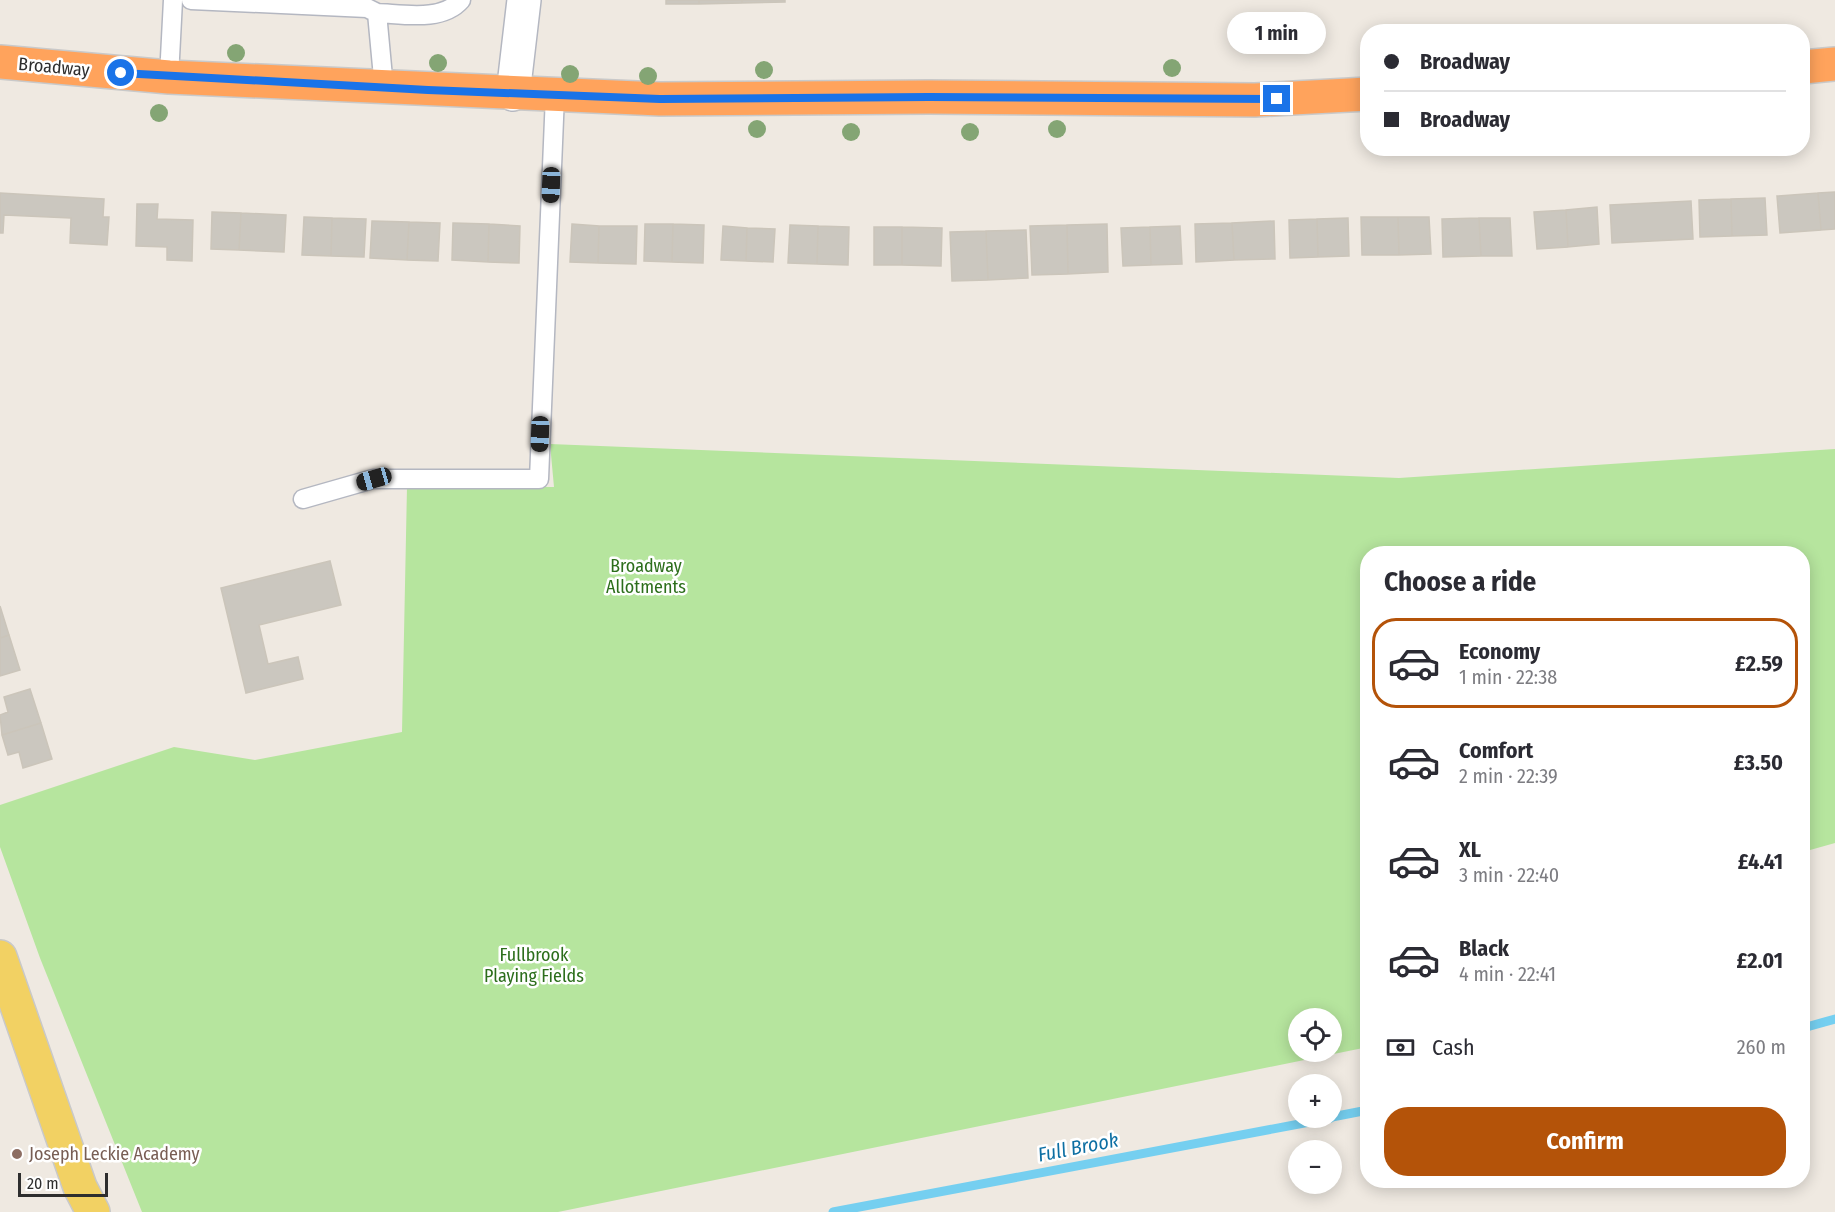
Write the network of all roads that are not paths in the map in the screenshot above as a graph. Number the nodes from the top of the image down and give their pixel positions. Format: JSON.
{"nodes":[{"id":1,"x":173,"y":0,"type":"edge"},
{"id":2,"x":191,"y":0,"type":"edge"},
{"id":3,"x":461,"y":0,"type":"edge"},
{"id":4,"x":524,"y":0,"type":"edge"},
{"id":5,"x":377,"y":13,"type":"junction"},
{"id":6,"x":0,"y":62,"type":"edge"},
{"id":7,"x":1835,"y":64,"type":"edge"},
{"id":8,"x":1810,"y":66,"type":"edge"},
{"id":9,"x":169,"y":77,"type":"junction"},
{"id":10,"x":384,"y":88,"type":"junction"},
{"id":11,"x":513,"y":94,"type":"junction"},
{"id":12,"x":1360,"y":94,"type":"edge"},
{"id":13,"x":555,"y":95,"type":"junction"},
{"id":14,"x":303,"y":499,"type":"dead end"},
{"id":15,"x":0,"y":957,"type":"edge"},
{"id":16,"x":93,"y":1212,"type":"edge"}],
"edges":[{"from":1,"to":9,"type":"lane"},
{"from":2,"to":5,"type":"lane"},
{"from":3,"to":5,"type":"lane"},
{"from":4,"to":11,"type":"street"},
{"from":5,"to":10,"type":"lane"},
{"from":6,"to":9,"type":"highway","name":"Broadway"},
{"from":7,"to":8,"type":"highway"},
{"from":9,"to":10,"type":"highway","name":"Broadway"},
{"from":10,"to":11,"type":"highway","name":"Broadway"},
{"from":11,"to":13,"type":"highway","name":"Broadway"},
{"from":12,"to":13,"type":"highway","name":"Broadway"},
{"from":13,"to":14,"type":"lane"},
{"from":15,"to":16,"type":"main road"}]}
